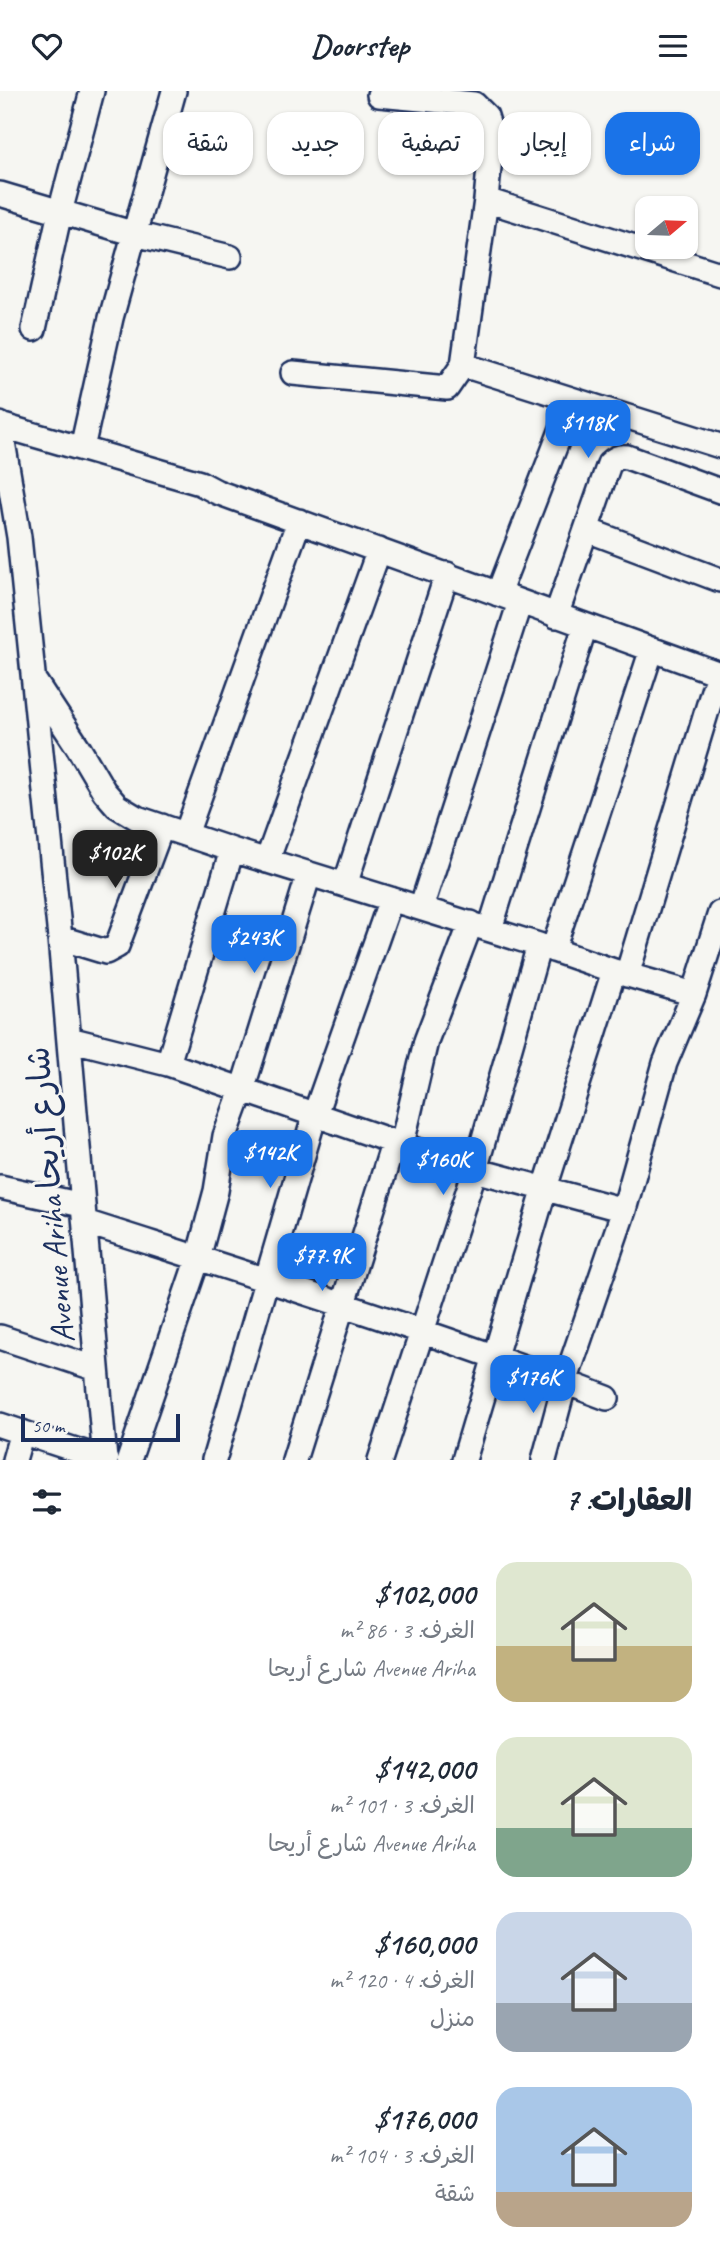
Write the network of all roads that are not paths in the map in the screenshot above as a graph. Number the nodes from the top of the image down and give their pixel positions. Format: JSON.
{"nodes":[{"id":1,"x":92,"y":91,"type":"edge"},
{"id":2,"x":168,"y":93,"type":"edge"},
{"id":3,"x":379,"y":95,"type":"dead end"},
{"id":4,"x":0,"y":194,"type":"edge"},
{"id":5,"x":486,"y":200,"type":"junction"},
{"id":6,"x":60,"y":212,"type":"junction"},
{"id":7,"x":135,"y":234,"type":"junction"},
{"id":8,"x":230,"y":257,"type":"dead end"},
{"id":9,"x":720,"y":274,"type":"edge"},
{"id":10,"x":34,"y":329,"type":"dead end"},
{"id":11,"x":463,"y":365,"type":"junction"},
{"id":12,"x":293,"y":373,"type":"dead end"},
{"id":13,"x":0,"y":424,"type":"edge"},
{"id":14,"x":563,"y":426,"type":"dead end"},
{"id":15,"x":720,"y":446,"type":"edge"},
{"id":16,"x":82,"y":448,"type":"junction"},
{"id":17,"x":720,"y":491,"type":"edge"},
{"id":18,"x":299,"y":521,"type":"junction"},
{"id":19,"x":587,"y":530,"type":"junction"},
{"id":20,"x":379,"y":549,"type":"junction"},
{"id":21,"x":447,"y":574,"type":"junction"},
{"id":22,"x":720,"y":580,"type":"edge"},
{"id":23,"x":498,"y":594,"type":"junction"},
{"id":24,"x":520,"y":602,"type":"junction"},
{"id":25,"x":556,"y":616,"type":"junction"},
{"id":26,"x":585,"y":626,"type":"junction"},
{"id":27,"x":652,"y":649,"type":"junction"},
{"id":28,"x":719,"y":674,"type":"edge"},
{"id":29,"x":34,"y":680,"type":"junction"},
{"id":30,"x":162,"y":826,"type":"junction"},
{"id":31,"x":186,"y":834,"type":"junction"},
{"id":32,"x":232,"y":850,"type":"junction"},
{"id":33,"x":267,"y":860,"type":"junction"},
{"id":34,"x":309,"y":874,"type":"junction"},
{"id":35,"x":345,"y":885,"type":"junction"},
{"id":36,"x":391,"y":899,"type":"junction"},
{"id":37,"x":421,"y":908,"type":"junction"},
{"id":38,"x":720,"y":913,"type":"edge"},
{"id":39,"x":480,"y":926,"type":"junction"},
{"id":40,"x":60,"y":937,"type":"junction"},
{"id":41,"x":546,"y":947,"type":"junction"},
{"id":42,"x":621,"y":973,"type":"junction"},
{"id":43,"x":694,"y":994,"type":"junction"},
{"id":44,"x":69,"y":1039,"type":"junction"},
{"id":45,"x":168,"y":1064,"type":"junction"},
{"id":46,"x":242,"y":1090,"type":"junction"},
{"id":47,"x":316,"y":1114,"type":"junction"},
{"id":48,"x":398,"y":1142,"type":"junction"},
{"id":49,"x":475,"y":1170,"type":"junction"},
{"id":50,"x":0,"y":1187,"type":"edge"},
{"id":51,"x":545,"y":1188,"type":"junction"},
{"id":52,"x":624,"y":1210,"type":"junction"},
{"id":53,"x":83,"y":1214,"type":"junction"},
{"id":54,"x":198,"y":1258,"type":"junction"},
{"id":55,"x":268,"y":1279,"type":"junction"},
{"id":56,"x":342,"y":1303,"type":"junction"},
{"id":57,"x":422,"y":1331,"type":"junction"},
{"id":58,"x":0,"y":1337,"type":"edge"},
{"id":59,"x":496,"y":1356,"type":"junction"},
{"id":60,"x":97,"y":1369,"type":"junction"},
{"id":61,"x":565,"y":1382,"type":"junction"},
{"id":62,"x":607,"y":1398,"type":"dead end"},
{"id":63,"x":11,"y":1428,"type":"edge"},
{"id":64,"x":14,"y":1460,"type":"edge"},
{"id":65,"x":105,"y":1460,"type":"edge"},
{"id":66,"x":129,"y":1460,"type":"edge"},
{"id":67,"x":214,"y":1460,"type":"edge"},
{"id":68,"x":294,"y":1460,"type":"edge"},
{"id":69,"x":380,"y":1460,"type":"edge"},
{"id":70,"x":464,"y":1460,"type":"edge"},
{"id":71,"x":544,"y":1460,"type":"edge"}],
"edges":[{"from":1,"to":6,"type":"street"},
{"from":2,"to":7,"type":"street"},
{"from":3,"to":5,"type":"street"},
{"from":4,"to":6,"type":"street"},
{"from":5,"to":9,"type":"street"},
{"from":5,"to":11,"type":"street"},
{"from":6,"to":7,"type":"street"},
{"from":6,"to":10,"type":"street"},
{"from":7,"to":8,"type":"street"},
{"from":7,"to":16,"type":"street"},
{"from":11,"to":12,"type":"street"},
{"from":11,"to":15,"type":"street"},
{"from":13,"to":16,"type":"street"},
{"from":13,"to":29,"type":"street","name":"Avenue Ariha شارع أريحا"},
{"from":14,"to":23,"type":"street"},
{"from":16,"to":18,"type":"street"},
{"from":17,"to":19,"type":"street"},
{"from":18,"to":20,"type":"street"},
{"from":18,"to":31,"type":"street"},
{"from":19,"to":22,"type":"street"},
{"from":19,"to":25,"type":"street"},
{"from":20,"to":21,"type":"street"},
{"from":20,"to":33,"type":"street"},
{"from":21,"to":23,"type":"street"},
{"from":21,"to":35,"type":"street"},
{"from":23,"to":24,"type":"street"},
{"from":24,"to":25,"type":"street"},
{"from":24,"to":37,"type":"street"},
{"from":25,"to":26,"type":"street"},
{"from":26,"to":27,"type":"street"},
{"from":26,"to":39,"type":"street"},
{"from":27,"to":28,"type":"street"},
{"from":27,"to":41,"type":"street"},
{"from":28,"to":42,"type":"street"},
{"from":29,"to":30,"type":"street"},
{"from":29,"to":40,"type":"street","name":"Avenue Ariha شارع أريحا"},
{"from":30,"to":31,"type":"street"},
{"from":30,"to":40,"type":"street"},
{"from":31,"to":32,"type":"street"},
{"from":32,"to":33,"type":"street"},
{"from":32,"to":45,"type":"street"},
{"from":33,"to":34,"type":"street"},
{"from":34,"to":35,"type":"street"},
{"from":34,"to":46,"type":"street"},
{"from":35,"to":36,"type":"street"},
{"from":36,"to":37,"type":"street"},
{"from":36,"to":47,"type":"street"},
{"from":37,"to":39,"type":"street"},
{"from":38,"to":43,"type":"street"},
{"from":39,"to":41,"type":"street"},
{"from":39,"to":48,"type":"street"},
{"from":40,"to":44,"type":"street","name":"Avenue Ariha شارع أريحا"},
{"from":41,"to":42,"type":"street"},
{"from":41,"to":49,"type":"street"},
{"from":42,"to":43,"type":"street"},
{"from":42,"to":51,"type":"street"},
{"from":43,"to":52,"type":"street"},
{"from":44,"to":45,"type":"street"},
{"from":44,"to":53,"type":"street","name":"Avenue Ariha شارع أريحا"},
{"from":45,"to":46,"type":"street"},
{"from":46,"to":47,"type":"street"},
{"from":46,"to":54,"type":"street"},
{"from":47,"to":48,"type":"street"},
{"from":47,"to":55,"type":"street"},
{"from":48,"to":49,"type":"street"},
{"from":48,"to":56,"type":"street"},
{"from":49,"to":51,"type":"street"},
{"from":49,"to":57,"type":"street"},
{"from":50,"to":53,"type":"street"},
{"from":51,"to":52,"type":"street"},
{"from":51,"to":59,"type":"street"},
{"from":52,"to":61,"type":"street"},
{"from":53,"to":54,"type":"street"},
{"from":53,"to":60,"type":"street","name":"Avenue Ariha شارع أريحا"},
{"from":54,"to":55,"type":"street"},
{"from":54,"to":66,"type":"street"},
{"from":55,"to":56,"type":"street"},
{"from":55,"to":67,"type":"street"},
{"from":56,"to":57,"type":"street"},
{"from":56,"to":68,"type":"street"},
{"from":57,"to":59,"type":"street"},
{"from":57,"to":69,"type":"street"},
{"from":58,"to":60,"type":"street"},
{"from":59,"to":61,"type":"street"},
{"from":59,"to":70,"type":"street"},
{"from":60,"to":65,"type":"street","name":"Avenue Ariha شارع أريحا"},
{"from":61,"to":62,"type":"street"},
{"from":61,"to":71,"type":"street"},
{"from":63,"to":64,"type":"street"},
{"from":63,"to":65,"type":"street"}]}
